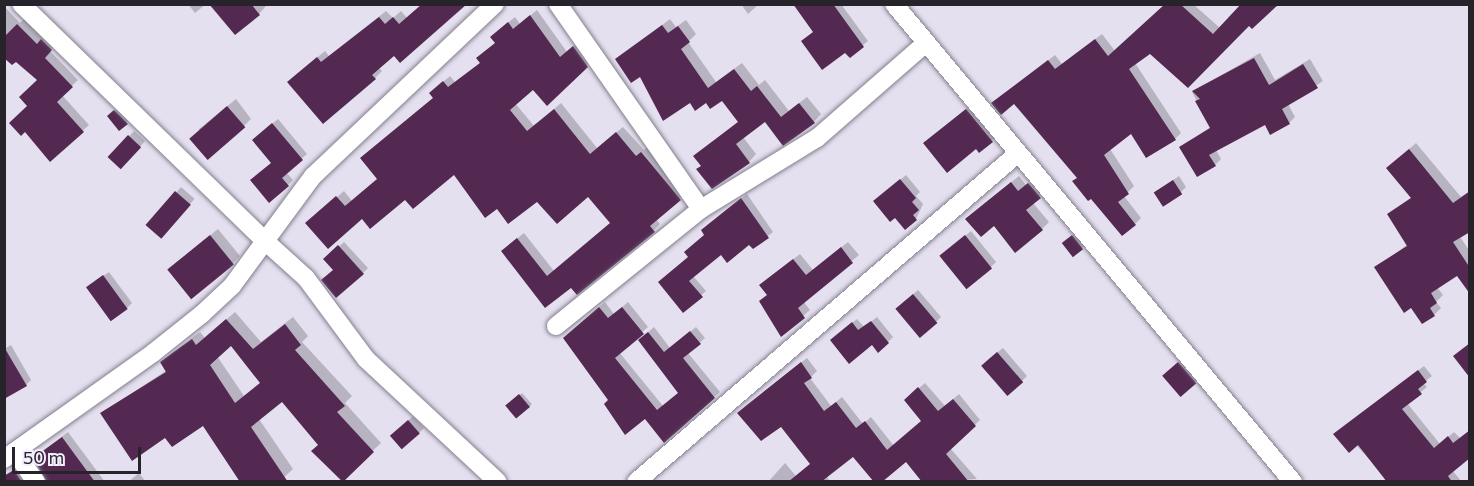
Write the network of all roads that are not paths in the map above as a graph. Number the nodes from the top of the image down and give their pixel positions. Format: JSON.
{"nodes":[{"id":1,"x":21,"y":4,"type":"edge"},
{"id":2,"x":495,"y":4,"type":"edge"},
{"id":3,"x":558,"y":4,"type":"edge"},
{"id":4,"x":894,"y":4,"type":"edge"},
{"id":5,"x":926,"y":43,"type":"junction"},
{"id":6,"x":1017,"y":154,"type":"junction"},
{"id":7,"x":701,"y":210,"type":"junction"},
{"id":8,"x":265,"y":241,"type":"junction"},
{"id":9,"x":556,"y":326,"type":"dead end"},
{"id":10,"x":10,"y":455,"type":"edge"},
{"id":11,"x":490,"y":479,"type":"edge"},
{"id":12,"x":36,"y":482,"type":"edge"},
{"id":13,"x":636,"y":482,"type":"edge"},
{"id":14,"x":1293,"y":482,"type":"edge"}],
"edges":[{"from":1,"to":8,"type":"street"},
{"from":2,"to":8,"type":"street"},
{"from":3,"to":7,"type":"street"},
{"from":4,"to":5,"type":"street"},
{"from":5,"to":6,"type":"street"},
{"from":5,"to":7,"type":"street"},
{"from":6,"to":13,"type":"street"},
{"from":6,"to":14,"type":"street"},
{"from":7,"to":9,"type":"street"},
{"from":8,"to":10,"type":"street"},
{"from":8,"to":11,"type":"street"},
{"from":10,"to":12,"type":"street"}]}
